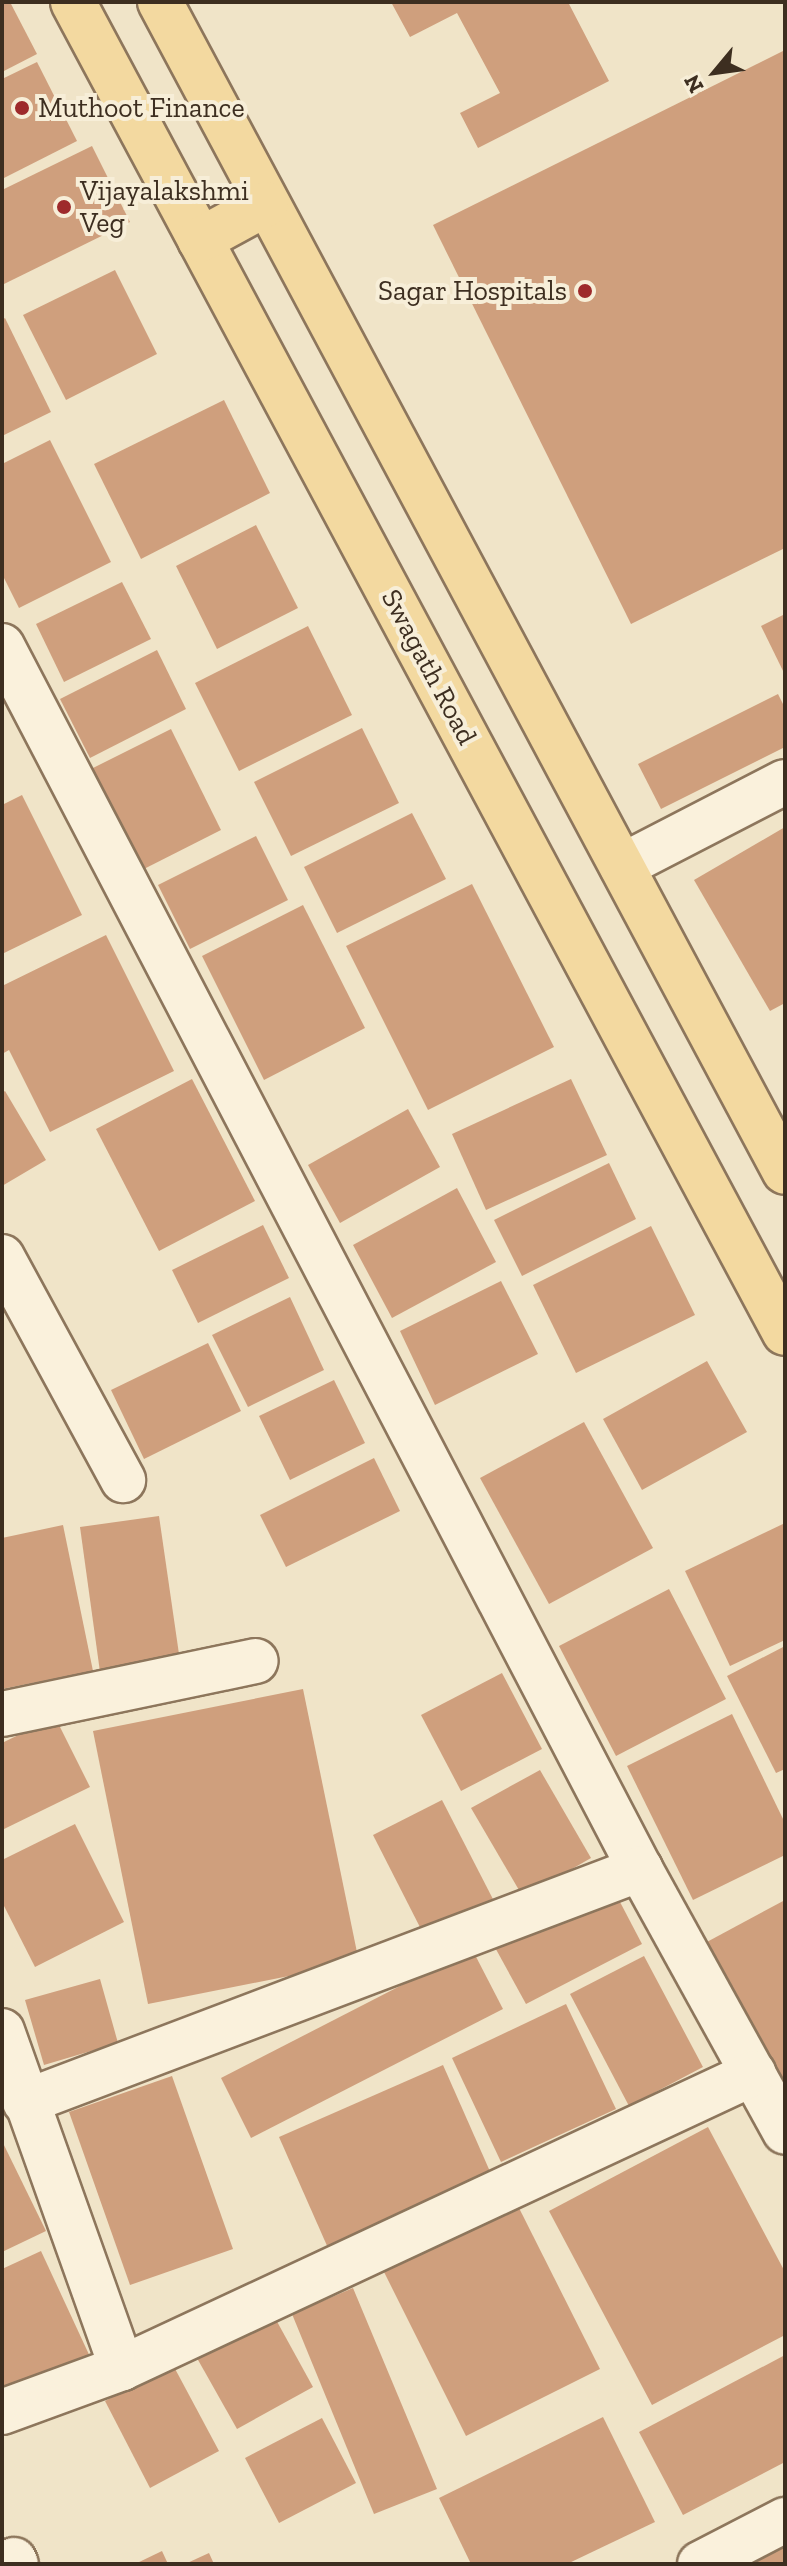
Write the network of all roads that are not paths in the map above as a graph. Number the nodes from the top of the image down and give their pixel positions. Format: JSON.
{"nodes":[{"id":1,"x":73,"y":2,"type":"edge"},
{"id":2,"x":160,"y":2,"type":"edge"},
{"id":3,"x":266,"y":204,"type":"junction"},
{"id":4,"x":200,"y":240,"type":"junction"},
{"id":5,"x":2,"y":646,"type":"edge"},
{"id":6,"x":785,"y":782,"type":"edge"},
{"id":7,"x":622,"y":866,"type":"junction"},
{"id":8,"x":785,"y":1172,"type":"edge"},
{"id":9,"x":2,"y":1257,"type":"edge"},
{"id":10,"x":785,"y":1333,"type":"edge"},
{"id":11,"x":123,"y":1480,"type":"dead end"},
{"id":12,"x":256,"y":1661,"type":"dead end"},
{"id":13,"x":2,"y":1714,"type":"edge"},
{"id":14,"x":640,"y":1869,"type":"junction"},
{"id":15,"x":2,"y":2031,"type":"edge"},
{"id":16,"x":754,"y":2073,"type":"junction"},
{"id":17,"x":25,"y":2102,"type":"junction"},
{"id":18,"x":785,"y":2132,"type":"edge"},
{"id":19,"x":122,"y":2368,"type":"junction"},
{"id":20,"x":2,"y":2412,"type":"edge"},
{"id":21,"x":785,"y":2520,"type":"edge"},
{"id":22,"x":700,"y":2564,"type":"edge"}],
"edges":[{"from":1,"to":4,"type":"main road","name":"Swagath Road"},
{"from":2,"to":3,"type":"main road"},
{"from":3,"to":4,"type":"main road"},
{"from":3,"to":7,"type":"main road"},
{"from":4,"to":10,"type":"main road","name":"Swagath Road"},
{"from":5,"to":14,"type":"street"},
{"from":6,"to":7,"type":"street"},
{"from":7,"to":8,"type":"main road"},
{"from":9,"to":11,"type":"street"},
{"from":12,"to":13,"type":"street"},
{"from":14,"to":16,"type":"street"},
{"from":14,"to":17,"type":"street"},
{"from":15,"to":17,"type":"street"},
{"from":16,"to":18,"type":"street"},
{"from":16,"to":19,"type":"street"},
{"from":17,"to":19,"type":"street"},
{"from":19,"to":20,"type":"street"},
{"from":21,"to":22,"type":"street"}]}
